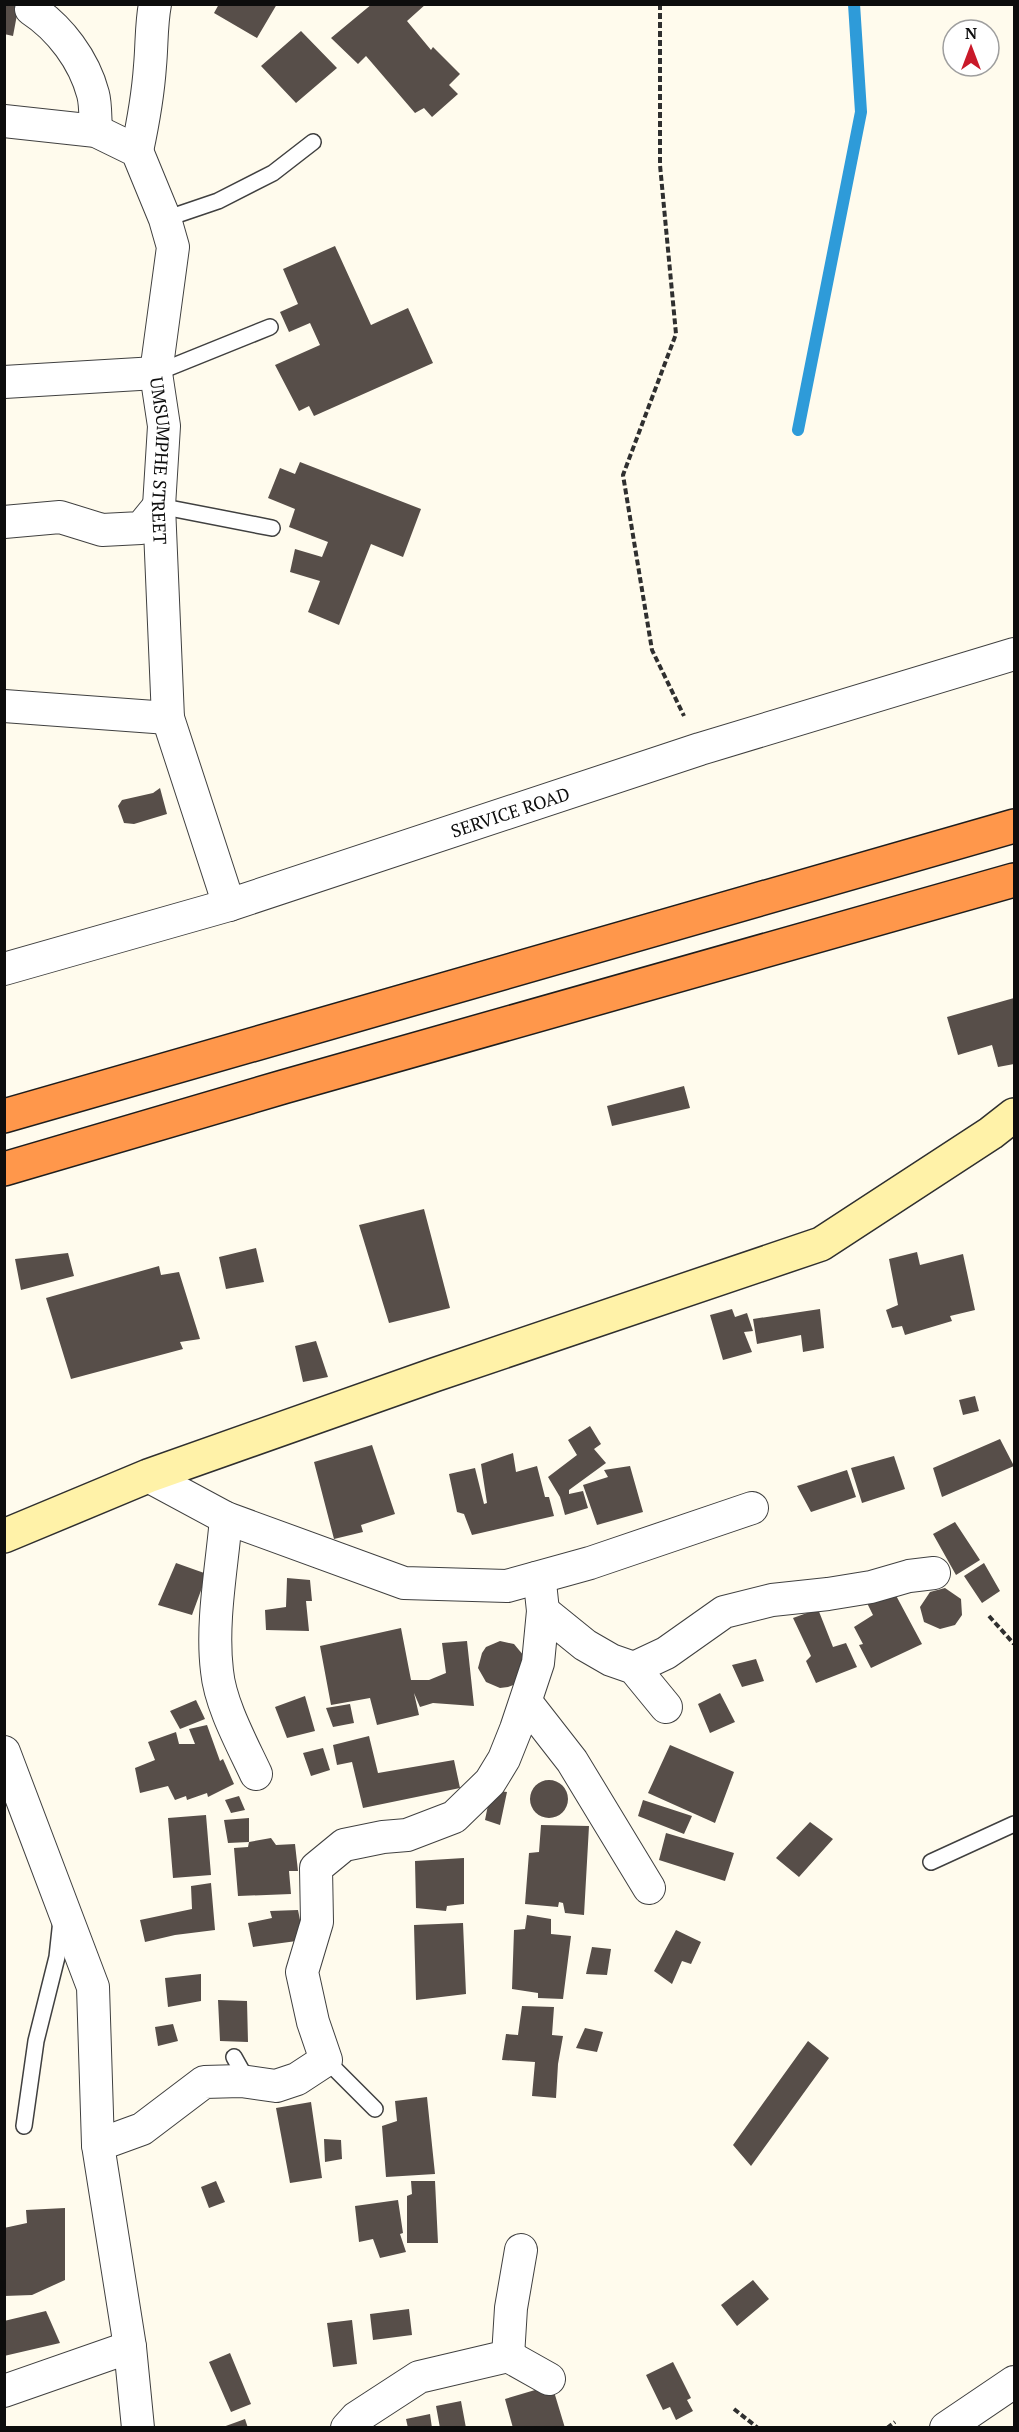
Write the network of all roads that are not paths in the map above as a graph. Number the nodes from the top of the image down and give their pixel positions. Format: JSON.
{"nodes":[{"id":1,"x":155,"y":4,"type":"edge"},
{"id":2,"x":31,"y":9,"type":"dead end"},
{"id":3,"x":4,"y":121,"type":"edge"},
{"id":4,"x":96,"y":131,"type":"junction"},
{"id":5,"x":313,"y":142,"type":"dead end"},
{"id":6,"x":137,"y":151,"type":"junction"},
{"id":7,"x":165,"y":219,"type":"junction"},
{"id":8,"x":270,"y":327,"type":"dead end"},
{"id":9,"x":156,"y":373,"type":"junction"},
{"id":10,"x":4,"y":382,"type":"edge"},
{"id":11,"x":159,"y":506,"type":"junction"},
{"id":12,"x":4,"y":522,"type":"edge"},
{"id":13,"x":272,"y":528,"type":"dead end"},
{"id":14,"x":1014,"y":654,"type":"edge"},
{"id":15,"x":4,"y":706,"type":"edge"},
{"id":16,"x":168,"y":718,"type":"junction"},
{"id":17,"x":1014,"y":826,"type":"edge"},
{"id":18,"x":1014,"y":880,"type":"edge"},
{"id":19,"x":230,"y":905,"type":"junction"},
{"id":20,"x":4,"y":969,"type":"edge"},
{"id":21,"x":1014,"y":1115,"type":"edge"},
{"id":22,"x":4,"y":1116,"type":"edge"},
{"id":23,"x":4,"y":1169,"type":"edge"},
{"id":24,"x":148,"y":1476,"type":"junction"},
{"id":25,"x":752,"y":1508,"type":"dead end"},
{"id":26,"x":226,"y":1518,"type":"junction"},
{"id":27,"x":4,"y":1536,"type":"edge"},
{"id":28,"x":934,"y":1574,"type":"dead end"},
{"id":29,"x":536,"y":1578,"type":"junction"},
{"id":30,"x":543,"y":1611,"type":"junction"},
{"id":31,"x":633,"y":1668,"type":"junction"},
{"id":32,"x":526,"y":1702,"type":"junction"},
{"id":33,"x":666,"y":1707,"type":"dead end"},
{"id":34,"x":4,"y":1752,"type":"edge"},
{"id":35,"x":256,"y":1774,"type":"dead end"},
{"id":36,"x":1014,"y":1824,"type":"edge"},
{"id":37,"x":931,"y":1862,"type":"dead end"},
{"id":38,"x":649,"y":1888,"type":"dead end"},
{"id":39,"x":63,"y":1908,"type":"junction"},
{"id":40,"x":327,"y":2060,"type":"junction"},
{"id":41,"x":375,"y":2109,"type":"dead end"},
{"id":42,"x":24,"y":2126,"type":"dead end"},
{"id":43,"x":98,"y":2145,"type":"junction"},
{"id":44,"x":521,"y":2250,"type":"dead end"},
{"id":45,"x":130,"y":2347,"type":"junction"},
{"id":46,"x":508,"y":2356,"type":"junction"},
{"id":47,"x":549,"y":2379,"type":"dead end"},
{"id":48,"x":1014,"y":2382,"type":"edge"},
{"id":49,"x":4,"y":2391,"type":"edge"},
{"id":50,"x":138,"y":2427,"type":"edge"},
{"id":51,"x":347,"y":2427,"type":"edge"},
{"id":52,"x":946,"y":2427,"type":"edge"}],
"edges":[{"from":1,"to":6,"type":"street"},
{"from":2,"to":4,"type":"street"},
{"from":3,"to":4,"type":"street"},
{"from":4,"to":6,"type":"street"},
{"from":5,"to":7,"type":"lane"},
{"from":6,"to":7,"type":"street","name":"UMSUMPHE STREET"},
{"from":7,"to":9,"type":"street","name":"UMSUMPHE STREET"},
{"from":8,"to":9,"type":"lane"},
{"from":9,"to":10,"type":"street"},
{"from":9,"to":11,"type":"street","name":"UMSUMPHE STREET"},
{"from":11,"to":12,"type":"street"},
{"from":11,"to":13,"type":"lane"},
{"from":11,"to":16,"type":"street","name":"UMSUMPHE STREET"},
{"from":14,"to":19,"type":"street","name":"SERVICE ROAD"},
{"from":15,"to":16,"type":"street"},
{"from":16,"to":19,"type":"street","name":"UMSUMPHE STREET"},
{"from":17,"to":22,"type":"highway"},
{"from":18,"to":23,"type":"highway"},
{"from":19,"to":20,"type":"street","name":"SERVICE ROAD"},
{"from":21,"to":24,"type":"street"},
{"from":24,"to":26,"type":"street"},
{"from":24,"to":27,"type":"street"},
{"from":25,"to":29,"type":"street"},
{"from":26,"to":29,"type":"street"},
{"from":26,"to":35,"type":"street"},
{"from":28,"to":31,"type":"street"},
{"from":29,"to":30,"type":"street"},
{"from":30,"to":31,"type":"street"},
{"from":30,"to":32,"type":"street"},
{"from":31,"to":33,"type":"street"},
{"from":32,"to":38,"type":"street"},
{"from":32,"to":40,"type":"street"},
{"from":34,"to":39,"type":"street"},
{"from":36,"to":37,"type":"lane"},
{"from":39,"to":42,"type":"lane"},
{"from":39,"to":43,"type":"street"},
{"from":40,"to":41,"type":"lane"},
{"from":40,"to":43,"type":"street"},
{"from":43,"to":45,"type":"street"},
{"from":44,"to":46,"type":"street"},
{"from":45,"to":49,"type":"street"},
{"from":45,"to":50,"type":"street"},
{"from":46,"to":47,"type":"street"},
{"from":46,"to":51,"type":"street"},
{"from":48,"to":52,"type":"street"}]}
